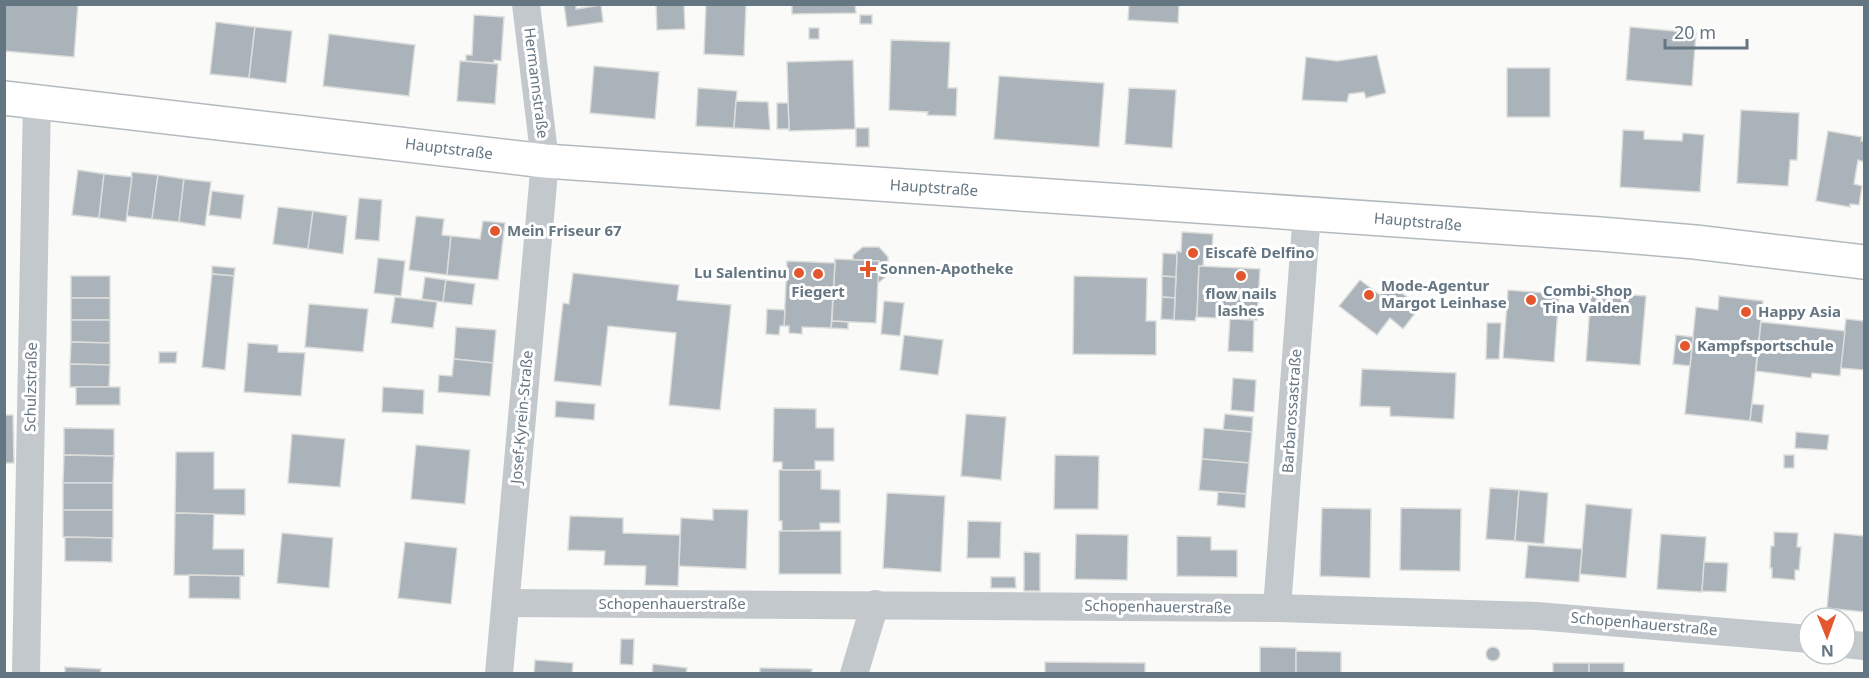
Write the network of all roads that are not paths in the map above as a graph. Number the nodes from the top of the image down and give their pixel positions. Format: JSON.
{"nodes":[{"id":1,"x":526,"y":4,"type":"edge"},
{"id":2,"x":4,"y":98,"type":"edge"},
{"id":3,"x":37,"y":101,"type":"junction"},
{"id":4,"x":545,"y":161,"type":"junction"},
{"id":5,"x":1307,"y":213,"type":"junction"},
{"id":6,"x":1864,"y":262,"type":"edge"},
{"id":7,"x":506,"y":603,"type":"junction"},
{"id":8,"x":875,"y":604,"type":"junction"},
{"id":9,"x":1277,"y":608,"type":"junction"},
{"id":10,"x":1797,"y":638,"type":"edge"},
{"id":11,"x":26,"y":674,"type":"edge"},
{"id":12,"x":499,"y":674,"type":"edge"},
{"id":13,"x":854,"y":674,"type":"edge"}],
"edges":[{"from":1,"to":4,"type":"street","name":"Hermannstraße"},
{"from":2,"to":3,"type":"street","name":"Hauptstraße"},
{"from":3,"to":4,"type":"street","name":"Hauptstraße"},
{"from":3,"to":11,"type":"street","name":"Schulzstraße"},
{"from":4,"to":5,"type":"street","name":"Hauptstraße"},
{"from":4,"to":7,"type":"street","name":"Josef-Kyrein-Straße"},
{"from":5,"to":6,"type":"street","name":"Hauptstraße"},
{"from":5,"to":9,"type":"street","name":"Barbarossastraße"},
{"from":7,"to":8,"type":"street","name":"Schopenhauerstraße"},
{"from":7,"to":12,"type":"street","name":"Josef-Kyrein-Straße"},
{"from":8,"to":9,"type":"street","name":"Schopenhauerstraße"},
{"from":8,"to":13,"type":"street"},
{"from":9,"to":10,"type":"street","name":"Schopenhauerstraße"}]}
